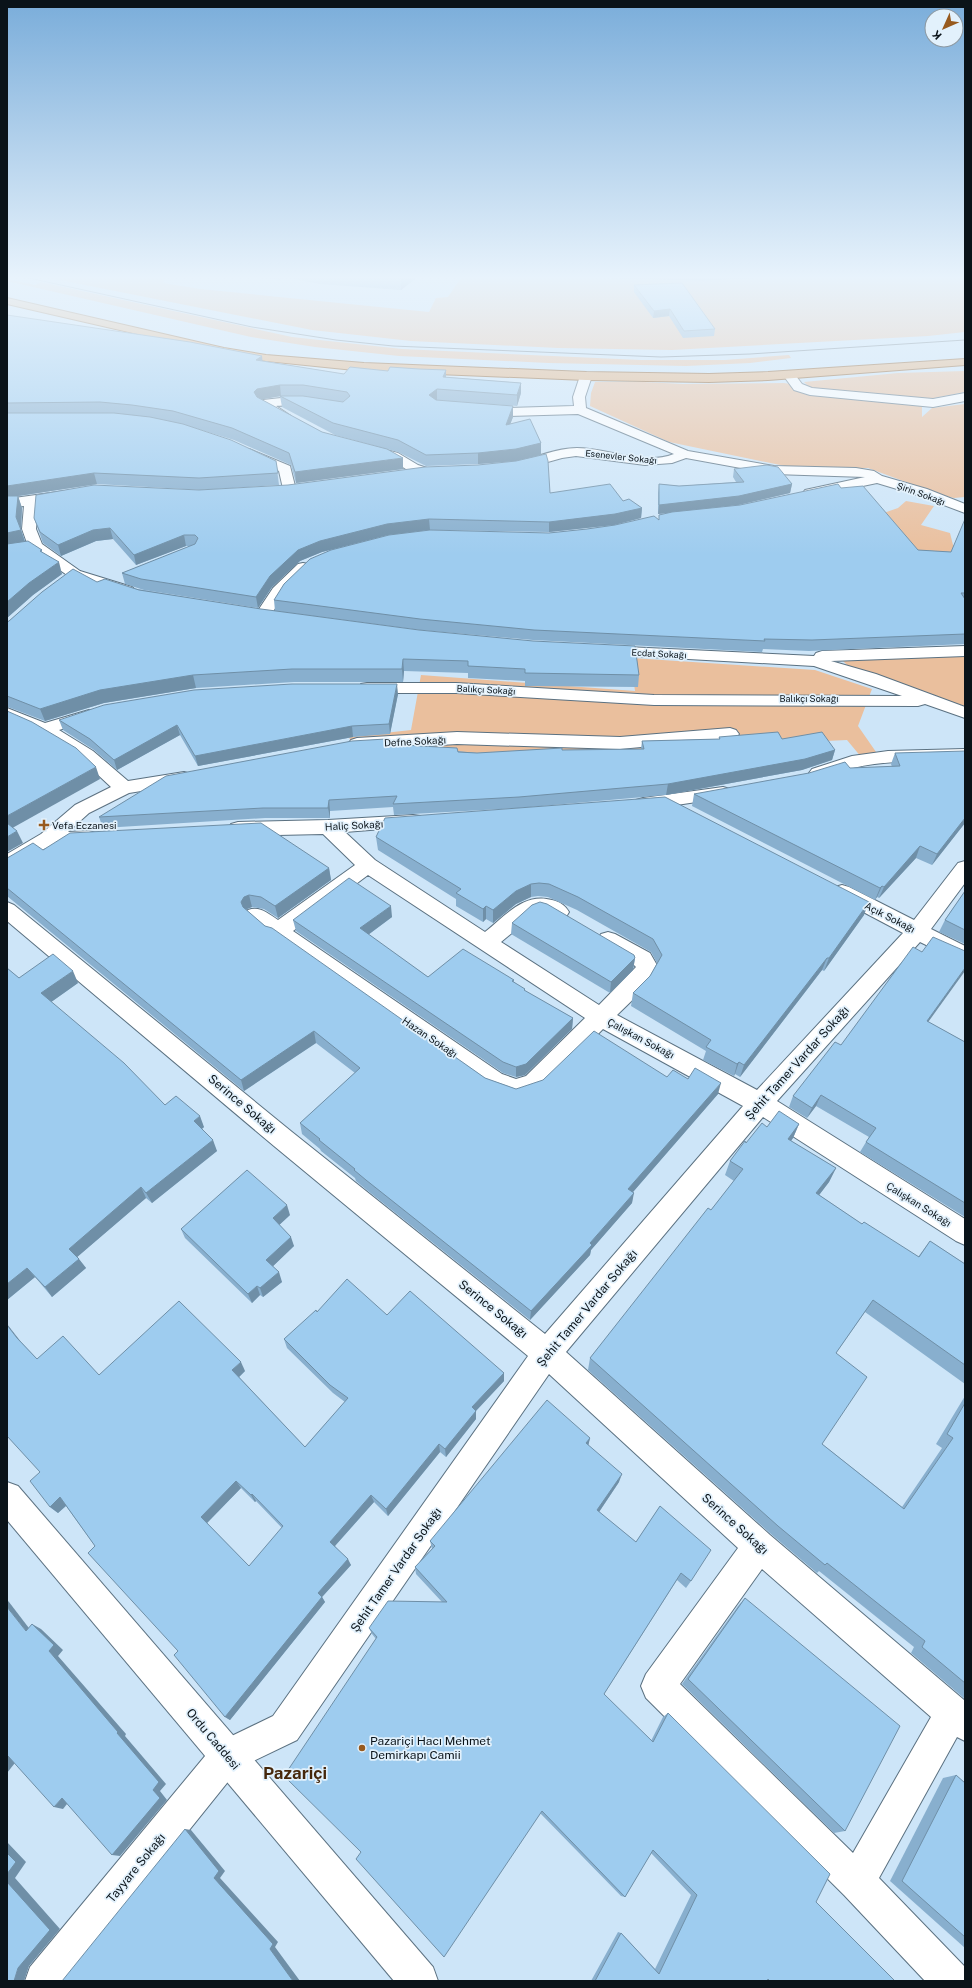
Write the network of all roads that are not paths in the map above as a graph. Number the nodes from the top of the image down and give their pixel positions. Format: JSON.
{"nodes":[{"id":1,"x":398,"y":369,"type":"edge"},
{"id":2,"x":651,"y":369,"type":"edge"},
{"id":3,"x":746,"y":369,"type":"edge"},
{"id":4,"x":873,"y":369,"type":"edge"},
{"id":5,"x":789,"y":375,"type":"junction"},
{"id":6,"x":586,"y":376,"type":"junction"},
{"id":7,"x":965,"y":397,"type":"edge"},
{"id":8,"x":323,"y":402,"type":"edge"},
{"id":9,"x":473,"y":408,"type":"edge"},
{"id":10,"x":580,"y":410,"type":"junction"},
{"id":11,"x":296,"y":422,"type":"edge"},
{"id":12,"x":236,"y":447,"type":"edge"},
{"id":13,"x":362,"y":448,"type":"edge"},
{"id":14,"x":685,"y":454,"type":"junction"},
{"id":15,"x":509,"y":467,"type":"edge"},
{"id":16,"x":440,"y":471,"type":"edge"},
{"id":17,"x":424,"y":472,"type":"junction"},
{"id":18,"x":403,"y":475,"type":"edge"},
{"id":19,"x":878,"y":479,"type":"junction"},
{"id":20,"x":304,"y":488,"type":"edge"},
{"id":21,"x":289,"y":490,"type":"junction"},
{"id":22,"x":274,"y":491,"type":"edge"},
{"id":23,"x":76,"y":494,"type":"edge"},
{"id":24,"x":795,"y":496,"type":"edge"},
{"id":25,"x":31,"y":501,"type":"junction"},
{"id":26,"x":7,"y":503,"type":"edge"},
{"id":27,"x":965,"y":509,"type":"edge"},
{"id":28,"x":35,"y":546,"type":"junction"},
{"id":29,"x":7,"y":551,"type":"edge"},
{"id":30,"x":313,"y":562,"type":"edge"},
{"id":31,"x":75,"y":574,"type":"junction"},
{"id":32,"x":128,"y":576,"type":"edge"},
{"id":33,"x":59,"y":584,"type":"edge"},
{"id":34,"x":107,"y":584,"type":"junction"},
{"id":35,"x":142,"y":595,"type":"edge"},
{"id":36,"x":263,"y":615,"type":"edge"},
{"id":37,"x":588,"y":650,"type":"edge"},
{"id":38,"x":965,"y":652,"type":"edge"},
{"id":39,"x":815,"y":661,"type":"junction"},
{"id":40,"x":355,"y":688,"type":"edge"},
{"id":41,"x":931,"y":699,"type":"junction"},
{"id":42,"x":104,"y":710,"type":"edge"},
{"id":43,"x":965,"y":712,"type":"edge"},
{"id":44,"x":7,"y":713,"type":"edge"},
{"id":45,"x":44,"y":729,"type":"junction"},
{"id":46,"x":730,"y":734,"type":"dead end"},
{"id":47,"x":338,"y":747,"type":"edge"},
{"id":48,"x":965,"y":755,"type":"edge"},
{"id":49,"x":198,"y":775,"type":"edge"},
{"id":50,"x":798,"y":778,"type":"edge"},
{"id":51,"x":124,"y":788,"type":"junction"},
{"id":52,"x":741,"y":790,"type":"edge"},
{"id":53,"x":666,"y":802,"type":"junction"},
{"id":54,"x":628,"y":805,"type":"edge"},
{"id":55,"x":694,"y":816,"type":"edge"},
{"id":56,"x":432,"y":820,"type":"edge"},
{"id":57,"x":328,"y":826,"type":"junction"},
{"id":58,"x":219,"y":830,"type":"edge"},
{"id":59,"x":110,"y":837,"type":"edge"},
{"id":60,"x":48,"y":839,"type":"junction"},
{"id":61,"x":7,"y":863,"type":"edge"},
{"id":62,"x":368,"y":865,"type":"junction"},
{"id":63,"x":965,"y":868,"type":"edge"},
{"id":64,"x":827,"y":884,"type":"edge"},
{"id":65,"x":7,"y":910,"type":"edge"},
{"id":66,"x":255,"y":915,"type":"edge"},
{"id":67,"x":918,"y":931,"type":"junction"},
{"id":68,"x":276,"y":932,"type":"junction"},
{"id":69,"x":485,"y":943,"type":"junction"},
{"id":70,"x":965,"y":956,"type":"edge"},
{"id":71,"x":601,"y":1017,"type":"junction"},
{"id":72,"x":760,"y":1103,"type":"junction"},
{"id":73,"x":965,"y":1233,"type":"edge"},
{"id":74,"x":547,"y":1353,"type":"junction"},
{"id":75,"x":7,"y":1497,"type":"edge"},
{"id":76,"x":759,"y":1546,"type":"junction"},
{"id":77,"x":958,"y":1718,"type":"edge"},
{"id":78,"x":227,"y":1756,"type":"junction"},
{"id":79,"x":857,"y":1882,"type":"junction"},
{"id":80,"x":44,"y":1981,"type":"edge"},
{"id":81,"x":419,"y":1981,"type":"edge"},
{"id":82,"x":951,"y":1981,"type":"edge"}],
"edges":[{"from":1,"to":6,"type":"main road"},
{"from":2,"to":3,"type":"main road"},
{"from":4,"to":5,"type":"main road"},
{"from":5,"to":6,"type":"main road"},
{"from":5,"to":7,"type":"street"},
{"from":6,"to":10,"type":"street"},
{"from":8,"to":11,"type":"street"},
{"from":9,"to":10,"type":"street"},
{"from":10,"to":14,"type":"street","name":"Şirin Sokağı"},
{"from":12,"to":21,"type":"street"},
{"from":13,"to":17,"type":"street"},
{"from":14,"to":15,"type":"street","name":"Esenevler Sokağı"},
{"from":14,"to":19,"type":"street","name":"Şirin Sokağı"},
{"from":16,"to":17,"type":"street"},
{"from":17,"to":18,"type":"street"},
{"from":19,"to":24,"type":"street"},
{"from":19,"to":27,"type":"street","name":"Şirin Sokağı"},
{"from":20,"to":21,"type":"street"},
{"from":21,"to":22,"type":"street"},
{"from":23,"to":25,"type":"street"},
{"from":25,"to":26,"type":"street"},
{"from":25,"to":28,"type":"street"},
{"from":28,"to":29,"type":"street"},
{"from":28,"to":31,"type":"street"},
{"from":30,"to":36,"type":"street"},
{"from":31,"to":33,"type":"street"},
{"from":31,"to":34,"type":"street"},
{"from":32,"to":34,"type":"street"},
{"from":34,"to":35,"type":"street"},
{"from":37,"to":39,"type":"street","name":"Ecdat Sokağı"},
{"from":38,"to":39,"type":"street","name":"Ecdat Sokağı"},
{"from":39,"to":41,"type":"street"},
{"from":40,"to":41,"type":"street","name":"Balıkçı Sokağı"},
{"from":41,"to":43,"type":"street"},
{"from":42,"to":45,"type":"street"},
{"from":44,"to":45,"type":"street"},
{"from":45,"to":51,"type":"street"},
{"from":46,"to":47,"type":"street","name":"Defne Sokağı"},
{"from":48,"to":50,"type":"street"},
{"from":49,"to":51,"type":"street"},
{"from":51,"to":60,"type":"street"},
{"from":52,"to":53,"type":"street"},
{"from":53,"to":54,"type":"street"},
{"from":53,"to":55,"type":"street"},
{"from":56,"to":57,"type":"street","name":"Haliç Sokağı"},
{"from":57,"to":58,"type":"street","name":"Haliç Sokağı"},
{"from":57,"to":62,"type":"street","name":"Çalışkan Sokağı"},
{"from":59,"to":60,"type":"street"},
{"from":60,"to":61,"type":"street"},
{"from":62,"to":68,"type":"street"},
{"from":62,"to":69,"type":"street","name":"Çalışkan Sokağı"},
{"from":63,"to":67,"type":"street","name":"Şehit Tamer Vardar Sokağı"},
{"from":64,"to":67,"type":"street","name":"Açık Sokağı"},
{"from":65,"to":74,"type":"street","name":"Serince Sokağı"},
{"from":66,"to":68,"type":"street","name":"Hazan Sokağı"},
{"from":67,"to":70,"type":"street","name":"Açık Sokağı"},
{"from":67,"to":72,"type":"street","name":"Şehit Tamer Vardar Sokağı"},
{"from":68,"to":71,"type":"street","name":"Hazan Sokağı"},
{"from":69,"to":71,"type":"street","name":"Çalışkan Sokağı"},
{"from":69,"to":71,"type":"street","name":"Hazan Sokağı"},
{"from":71,"to":72,"type":"street","name":"Çalışkan Sokağı"},
{"from":72,"to":73,"type":"street","name":"Çalışkan Sokağı"},
{"from":72,"to":74,"type":"street","name":"Şehit Tamer Vardar Sokağı"},
{"from":74,"to":76,"type":"street","name":"Serince Sokağı"},
{"from":74,"to":78,"type":"street","name":"Şehit Tamer Vardar Sokağı"},
{"from":75,"to":78,"type":"street","name":"Ordu Caddesi"},
{"from":76,"to":77,"type":"street","name":"Serince Sokağı"},
{"from":76,"to":79,"type":"street"},
{"from":77,"to":79,"type":"street"},
{"from":78,"to":80,"type":"street","name":"Tayyare Sokağı"},
{"from":78,"to":81,"type":"street","name":"Ordu Caddesi"},
{"from":79,"to":82,"type":"street"}]}
